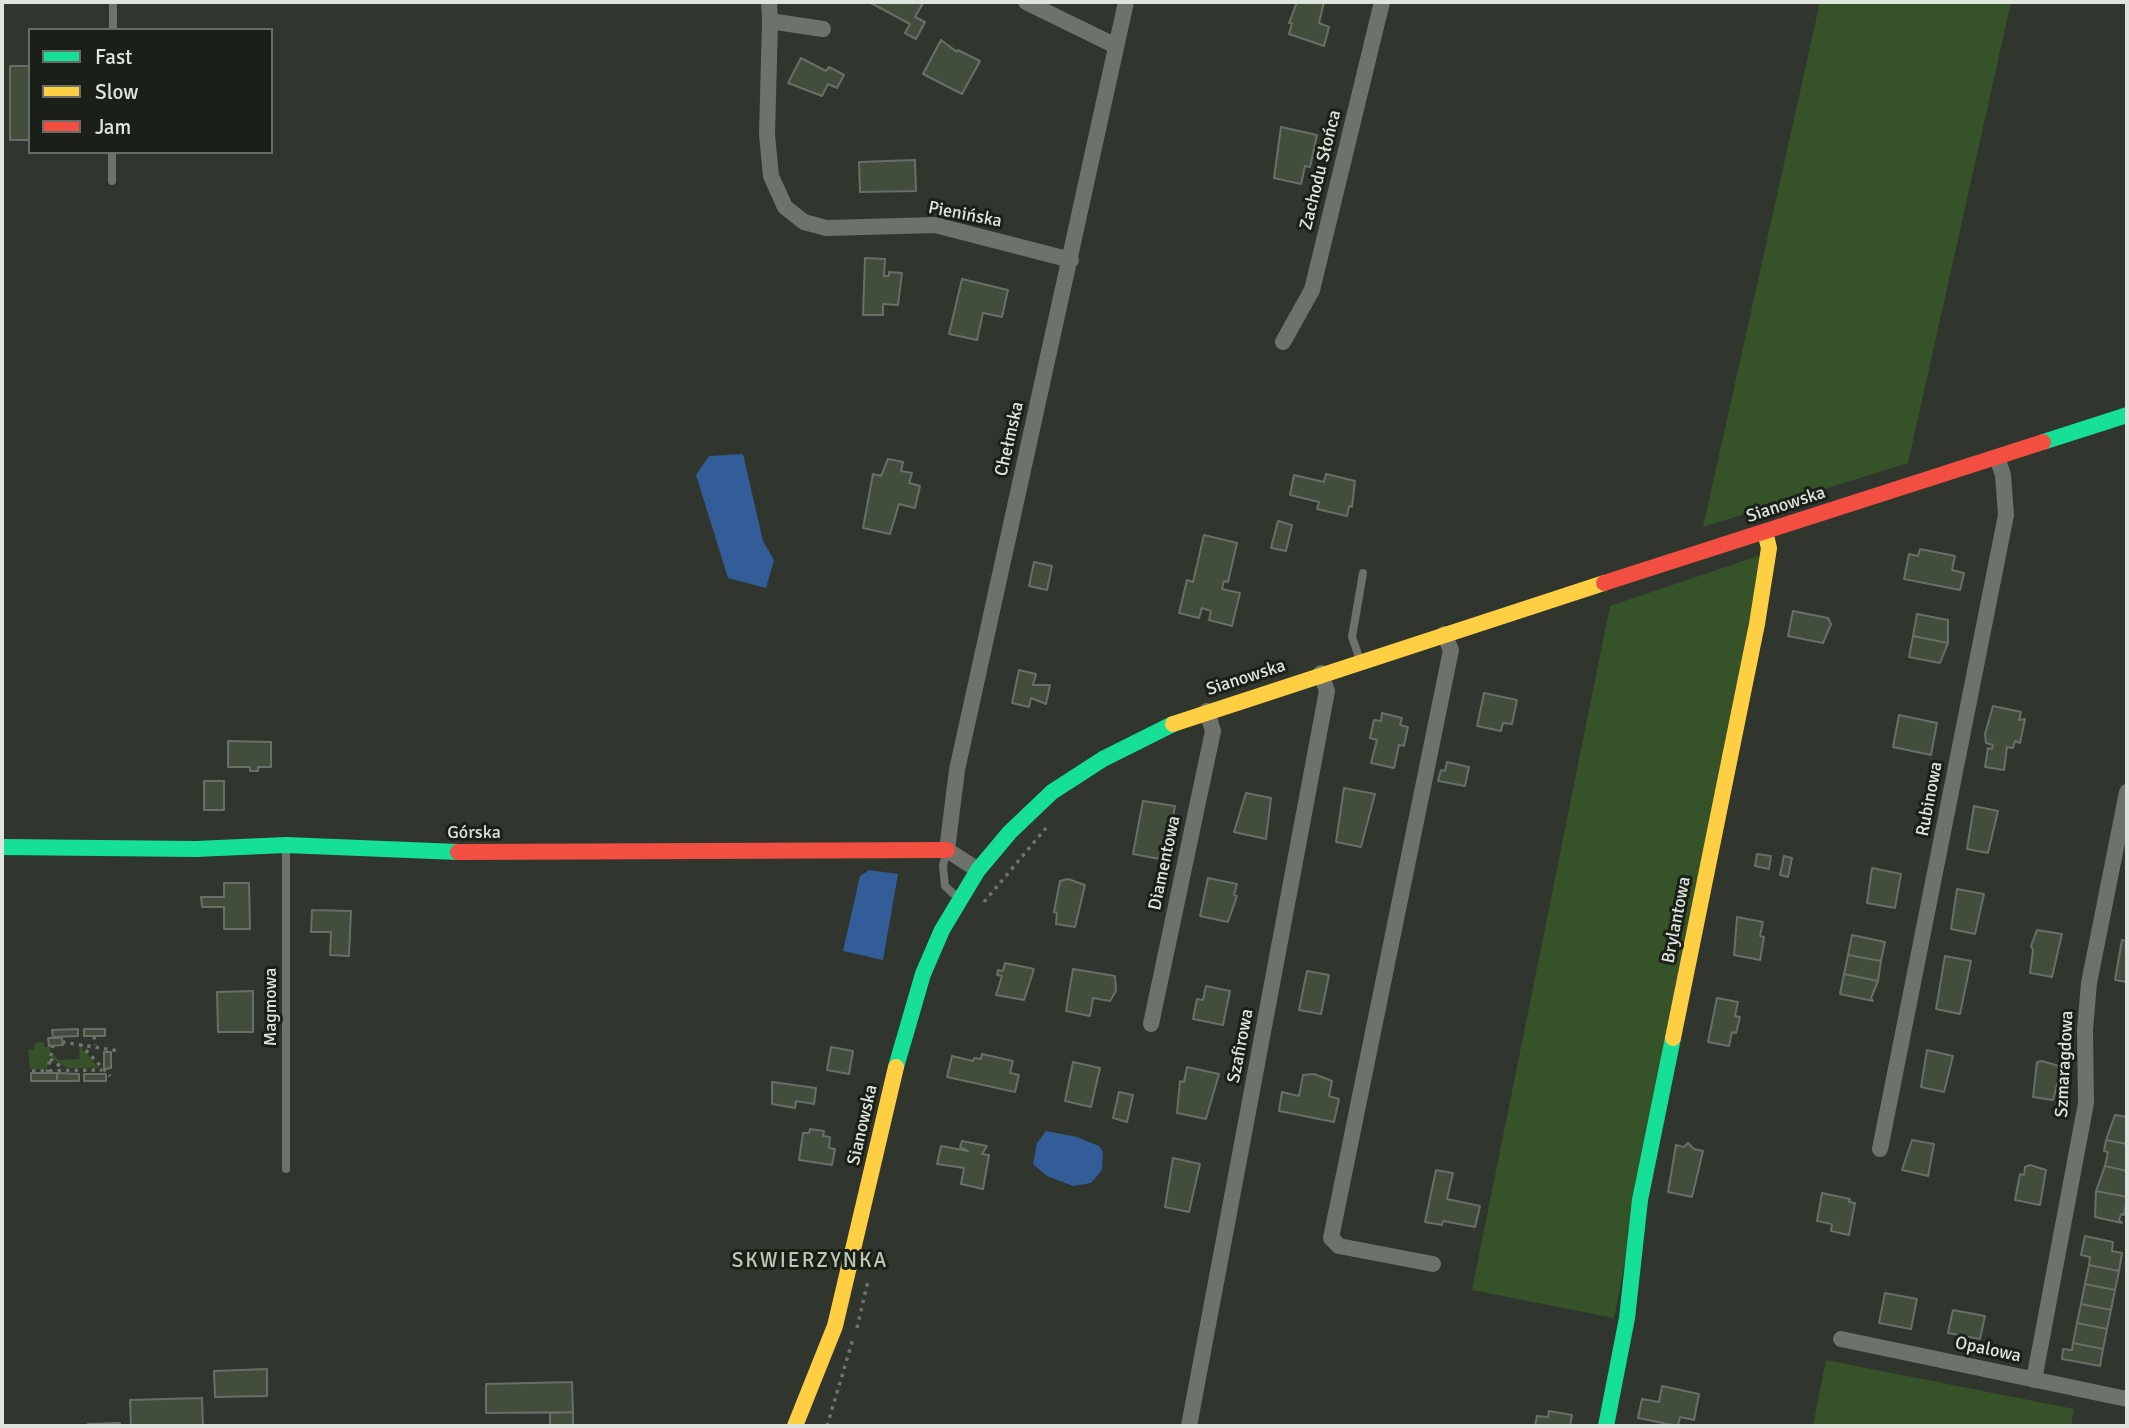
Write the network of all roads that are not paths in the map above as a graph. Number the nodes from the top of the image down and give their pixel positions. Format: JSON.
{"nodes":[{"id":1,"x":113,"y":2,"type":"edge"},
{"id":2,"x":769,"y":2,"type":"edge"},
{"id":3,"x":1026,"y":2,"type":"edge"},
{"id":4,"x":1126,"y":2,"type":"edge"},
{"id":5,"x":1382,"y":2,"type":"edge"},
{"id":6,"x":770,"y":21,"type":"junction"},
{"id":7,"x":113,"y":28,"type":"edge"},
{"id":8,"x":823,"y":29,"type":"dead end"},
{"id":9,"x":1116,"y":46,"type":"junction"},
{"id":10,"x":112,"y":154,"type":"edge"},
{"id":11,"x":112,"y":181,"type":"dead end"},
{"id":12,"x":1071,"y":260,"type":"junction"},
{"id":13,"x":1283,"y":342,"type":"dead end"},
{"id":14,"x":2127,"y":415,"type":"edge"},
{"id":15,"x":1997,"y":457,"type":"junction"},
{"id":16,"x":1765,"y":532,"type":"junction"},
{"id":17,"x":1363,"y":573,"type":"dead end"},
{"id":18,"x":1444,"y":634,"type":"junction"},
{"id":19,"x":1360,"y":660,"type":"junction"},
{"id":20,"x":1321,"y":673,"type":"junction"},
{"id":21,"x":1207,"y":711,"type":"junction"},
{"id":22,"x":2127,"y":792,"type":"edge"},
{"id":23,"x":286,"y":845,"type":"junction"},
{"id":24,"x":2,"y":847,"type":"edge"},
{"id":25,"x":947,"y":850,"type":"junction"},
{"id":26,"x":978,"y":870,"type":"junction"},
{"id":27,"x":960,"y":900,"type":"junction"},
{"id":28,"x":1151,"y":1024,"type":"dead end"},
{"id":29,"x":1880,"y":1149,"type":"dead end"},
{"id":30,"x":286,"y":1169,"type":"dead end"},
{"id":31,"x":1433,"y":1265,"type":"dead end"},
{"id":32,"x":1841,"y":1339,"type":"dead end"},
{"id":33,"x":2034,"y":1380,"type":"junction"},
{"id":34,"x":2127,"y":1399,"type":"edge"},
{"id":35,"x":795,"y":1426,"type":"edge"},
{"id":36,"x":1189,"y":1426,"type":"edge"},
{"id":37,"x":1606,"y":1426,"type":"edge"}],
"edges":[{"from":1,"to":7,"type":"lane"},
{"from":2,"to":6,"type":"street"},
{"from":3,"to":9,"type":"street"},
{"from":4,"to":9,"type":"street","name":"Chełmska"},
{"from":5,"to":13,"type":"street","name":"Zachodu Słońca"},
{"from":6,"to":8,"type":"street"},
{"from":6,"to":12,"type":"street","name":"Pienińska"},
{"from":9,"to":12,"type":"street","name":"Chełmska"},
{"from":10,"to":11,"type":"lane"},
{"from":12,"to":25,"type":"street","name":"Chełmska"},
{"from":14,"to":15,"type":"street","name":"Sianowska"},
{"from":15,"to":16,"type":"street","name":"Sianowska"},
{"from":15,"to":29,"type":"street","name":"Rubinowa"},
{"from":16,"to":18,"type":"street","name":"Sianowska"},
{"from":16,"to":37,"type":"street","name":"Brylantowa"},
{"from":17,"to":19,"type":"lane"},
{"from":18,"to":19,"type":"street","name":"Sianowska"},
{"from":18,"to":31,"type":"street"},
{"from":19,"to":20,"type":"street","name":"Sianowska"},
{"from":20,"to":21,"type":"street","name":"Sianowska"},
{"from":20,"to":36,"type":"street","name":"Szafirowa"},
{"from":21,"to":26,"type":"street","name":"Sianowska"},
{"from":21,"to":28,"type":"street","name":"Diamentowa"},
{"from":22,"to":33,"type":"street","name":"Szmaragdowa"},
{"from":23,"to":24,"type":"street","name":"Górska"},
{"from":23,"to":25,"type":"street","name":"Górska"},
{"from":23,"to":30,"type":"lane","name":"Magmowa"},
{"from":25,"to":26,"type":"street"},
{"from":25,"to":27,"type":"lane"},
{"from":26,"to":27,"type":"street","name":"Sianowska"},
{"from":27,"to":35,"type":"street","name":"Sianowska"},
{"from":32,"to":33,"type":"street","name":"Opalowa"},
{"from":33,"to":34,"type":"street","name":"Opalowa"}]}
